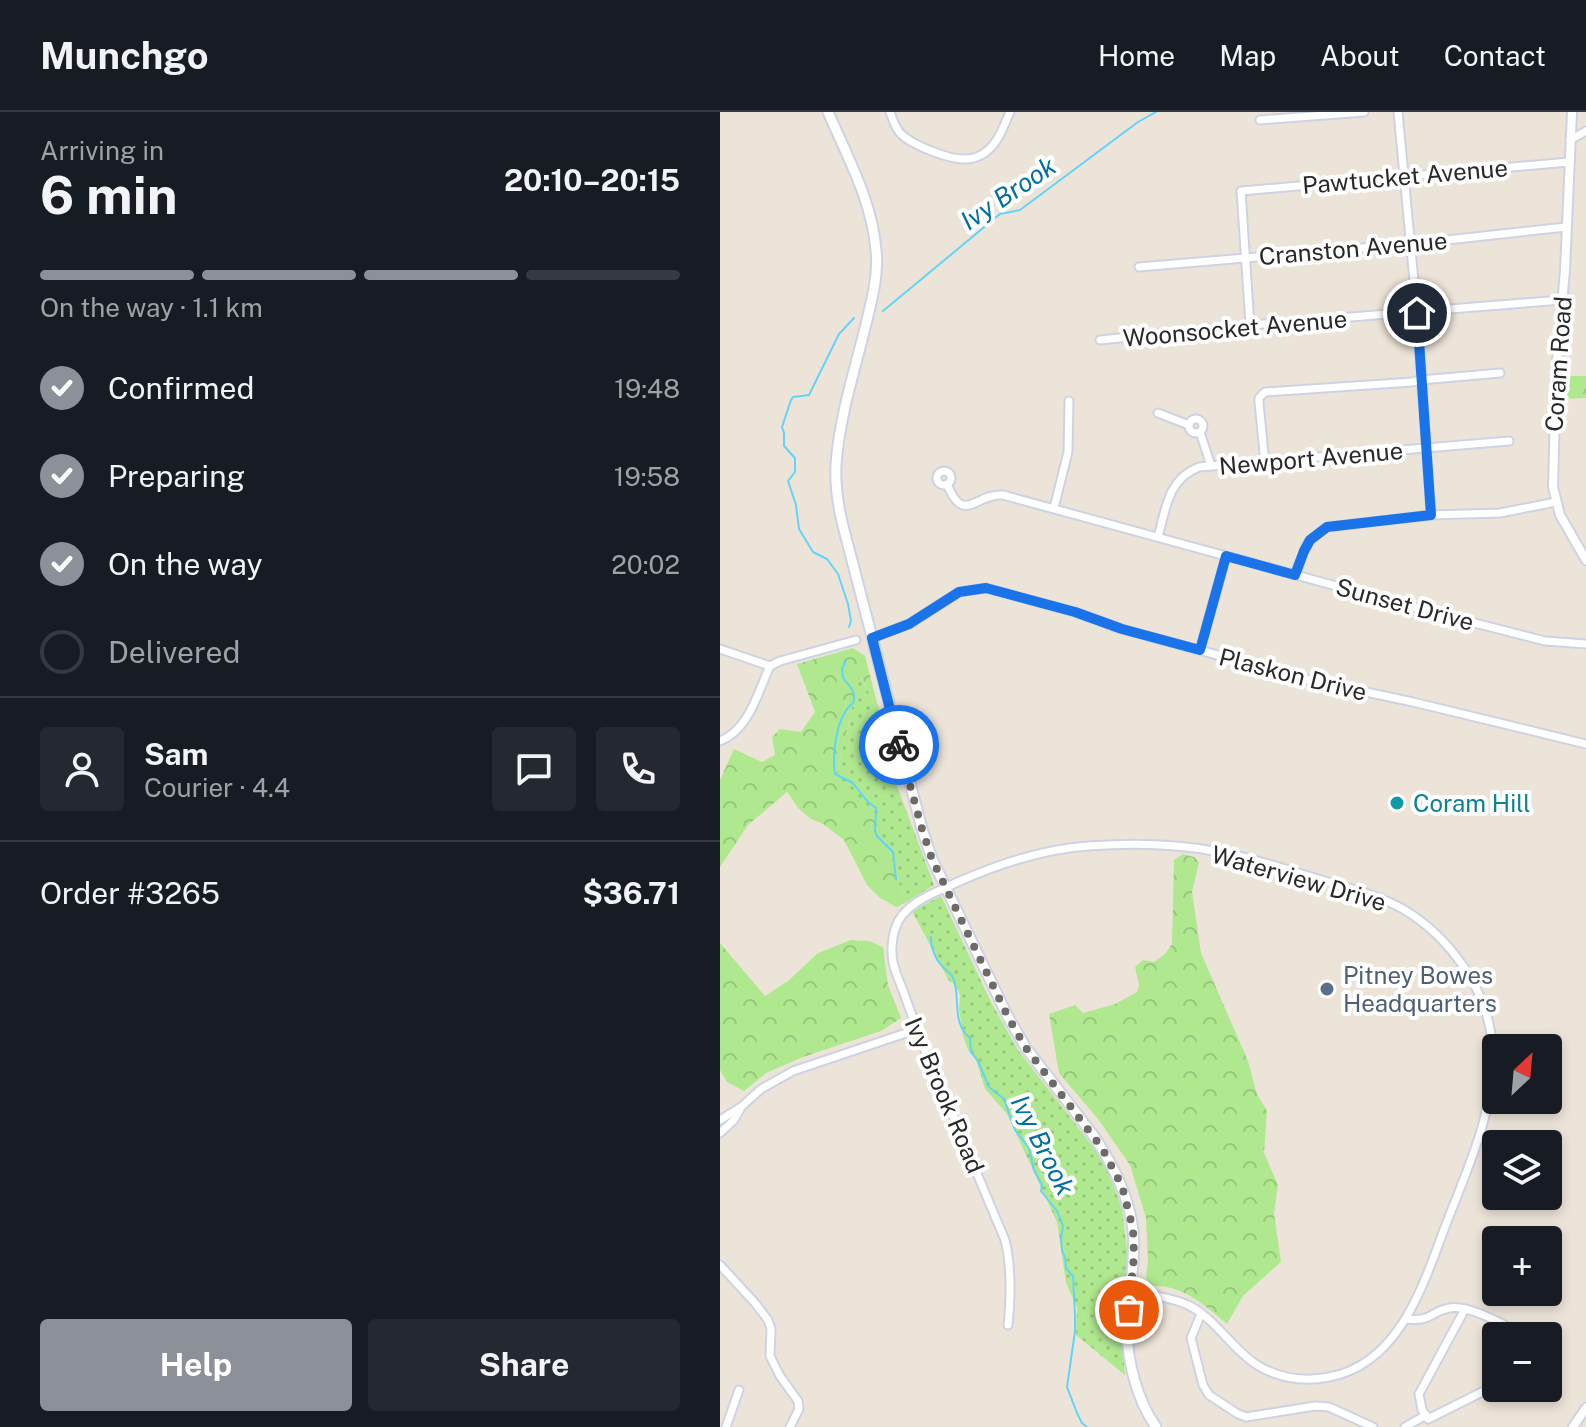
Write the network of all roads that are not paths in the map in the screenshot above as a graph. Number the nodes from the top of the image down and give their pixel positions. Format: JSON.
{"nodes":[{"id":1,"x":828,"y":112,"type":"edge"},
{"id":2,"x":890,"y":112,"type":"edge"},
{"id":3,"x":1010,"y":112,"type":"edge"},
{"id":4,"x":1364,"y":112,"type":"edge"},
{"id":5,"x":1398,"y":112,"type":"edge"},
{"id":6,"x":1572,"y":112,"type":"edge"},
{"id":7,"x":1260,"y":120,"type":"dead end"},
{"id":8,"x":1586,"y":131,"type":"edge"},
{"id":9,"x":1570,"y":140,"type":"junction"},
{"id":10,"x":1569,"y":162,"type":"junction"},
{"id":11,"x":1404,"y":175,"type":"junction"},
{"id":12,"x":1566,"y":227,"type":"junction"},
{"id":13,"x":1410,"y":244,"type":"junction"},
{"id":14,"x":1244,"y":257,"type":"junction"},
{"id":15,"x":1139,"y":267,"type":"dead end"},
{"id":16,"x":1562,"y":300,"type":"junction"},
{"id":17,"x":1417,"y":313,"type":"junction"},
{"id":18,"x":1250,"y":325,"type":"junction"},
{"id":19,"x":1100,"y":340,"type":"dead end"},
{"id":20,"x":1500,"y":373,"type":"dead end"},
{"id":21,"x":1421,"y":380,"type":"junction"},
{"id":22,"x":1069,"y":401,"type":"dead end"},
{"id":23,"x":1158,"y":413,"type":"dead end"},
{"id":24,"x":1509,"y":441,"type":"dead end"},
{"id":25,"x":1426,"y":448,"type":"junction"},
{"id":26,"x":1265,"y":463,"type":"junction"},
{"id":27,"x":1211,"y":466,"type":"junction"},
{"id":28,"x":947,"y":484,"type":"dead end"},
{"id":29,"x":1556,"y":502,"type":"junction"},
{"id":30,"x":1054,"y":508,"type":"junction"},
{"id":31,"x":1431,"y":515,"type":"junction"},
{"id":32,"x":1158,"y":537,"type":"junction"},
{"id":33,"x":1226,"y":556,"type":"junction"},
{"id":34,"x":1586,"y":560,"type":"edge"},
{"id":35,"x":1295,"y":575,"type":"junction"},
{"id":36,"x":872,"y":638,"type":"junction"},
{"id":37,"x":856,"y":640,"type":"dead end"},
{"id":38,"x":1586,"y":644,"type":"edge"},
{"id":39,"x":720,"y":649,"type":"edge"},
{"id":40,"x":1200,"y":650,"type":"junction"},
{"id":41,"x":770,"y":666,"type":"junction"},
{"id":42,"x":720,"y":741,"type":"edge"},
{"id":43,"x":1586,"y":744,"type":"edge"},
{"id":44,"x":945,"y":888,"type":"junction"},
{"id":45,"x":915,"y":1030,"type":"junction"},
{"id":46,"x":741,"y":1107,"type":"junction"},
{"id":47,"x":720,"y":1120,"type":"edge"},
{"id":48,"x":720,"y":1133,"type":"edge"},
{"id":49,"x":720,"y":1265,"type":"edge"},
{"id":50,"x":1131,"y":1291,"type":"junction"},
{"id":51,"x":1465,"y":1309,"type":"junction"},
{"id":52,"x":1201,"y":1314,"type":"junction"},
{"id":53,"x":1407,"y":1319,"type":"junction"},
{"id":54,"x":1494,"y":1322,"type":"edge"},
{"id":55,"x":1008,"y":1325,"type":"dead end"},
{"id":56,"x":739,"y":1390,"type":"dead end"},
{"id":57,"x":1482,"y":1392,"type":"edge"},
{"id":58,"x":1586,"y":1409,"type":"edge"},
{"id":59,"x":1426,"y":1415,"type":"junction"},
{"id":60,"x":726,"y":1427,"type":"edge"},
{"id":61,"x":790,"y":1427,"type":"edge"},
{"id":62,"x":1156,"y":1427,"type":"edge"},
{"id":63,"x":1373,"y":1427,"type":"edge"},
{"id":64,"x":1405,"y":1427,"type":"edge"},
{"id":65,"x":1573,"y":1427,"type":"edge"}],
"edges":[{"from":1,"to":36,"type":"main road"},
{"from":2,"to":3,"type":"street"},
{"from":4,"to":7,"type":"street"},
{"from":5,"to":11,"type":"street"},
{"from":6,"to":9,"type":"street","name":"Coram Road"},
{"from":8,"to":9,"type":"street"},
{"from":9,"to":10,"type":"street","name":"Coram Road"},
{"from":10,"to":11,"type":"street","name":"Pawtucket Avenue"},
{"from":10,"to":12,"type":"street","name":"Coram Road"},
{"from":11,"to":13,"type":"street"},
{"from":11,"to":14,"type":"street","name":"Pawtucket Avenue"},
{"from":12,"to":13,"type":"street","name":"Cranston Avenue"},
{"from":12,"to":16,"type":"street","name":"Coram Road"},
{"from":13,"to":14,"type":"street","name":"Cranston Avenue"},
{"from":13,"to":17,"type":"street"},
{"from":14,"to":15,"type":"street","name":"Cranston Avenue"},
{"from":14,"to":18,"type":"street"},
{"from":16,"to":17,"type":"street","name":"Woonsocket Avenue"},
{"from":16,"to":29,"type":"street","name":"Coram Road"},
{"from":17,"to":18,"type":"street","name":"Woonsocket Avenue"},
{"from":17,"to":21,"type":"street"},
{"from":18,"to":19,"type":"street","name":"Woonsocket Avenue"},
{"from":20,"to":21,"type":"street"},
{"from":21,"to":25,"type":"street"},
{"from":21,"to":26,"type":"street"},
{"from":22,"to":30,"type":"street"},
{"from":23,"to":27,"type":"street"},
{"from":24,"to":25,"type":"street","name":"Newport Avenue"},
{"from":25,"to":26,"type":"street","name":"Newport Avenue"},
{"from":25,"to":31,"type":"street"},
{"from":26,"to":27,"type":"street","name":"Newport Avenue"},
{"from":27,"to":32,"type":"street","name":"Newport Avenue"},
{"from":28,"to":30,"type":"street","name":"Sunset Drive"},
{"from":29,"to":31,"type":"street"},
{"from":29,"to":34,"type":"street","name":"Coram Road"},
{"from":30,"to":32,"type":"street","name":"Sunset Drive"},
{"from":31,"to":35,"type":"street"},
{"from":32,"to":33,"type":"street","name":"Sunset Drive"},
{"from":33,"to":35,"type":"street","name":"Sunset Drive"},
{"from":33,"to":40,"type":"street"},
{"from":35,"to":38,"type":"street","name":"Sunset Drive"},
{"from":36,"to":40,"type":"street","name":"Plaskon Drive"},
{"from":36,"to":44,"type":"main road"},
{"from":37,"to":41,"type":"street"},
{"from":39,"to":41,"type":"street"},
{"from":40,"to":43,"type":"street","name":"Plaskon Drive"},
{"from":41,"to":42,"type":"street"},
{"from":44,"to":45,"type":"street","name":"Ivy Brook Road"},
{"from":44,"to":50,"type":"main road"},
{"from":44,"to":53,"type":"street","name":"Waterview Drive"},
{"from":45,"to":46,"type":"street"},
{"from":45,"to":55,"type":"street","name":"Ivy Brook Road"},
{"from":46,"to":47,"type":"street"},
{"from":46,"to":48,"type":"street"},
{"from":49,"to":61,"type":"street"},
{"from":50,"to":52,"type":"street","name":"Waterview Drive"},
{"from":50,"to":62,"type":"main road"},
{"from":51,"to":53,"type":"street"},
{"from":51,"to":54,"type":"street"},
{"from":51,"to":59,"type":"street"},
{"from":52,"to":53,"type":"street","name":"Waterview Drive"},
{"from":52,"to":63,"type":"street"},
{"from":56,"to":60,"type":"street"},
{"from":57,"to":59,"type":"street"},
{"from":58,"to":65,"type":"street"},
{"from":59,"to":64,"type":"street"}]}
